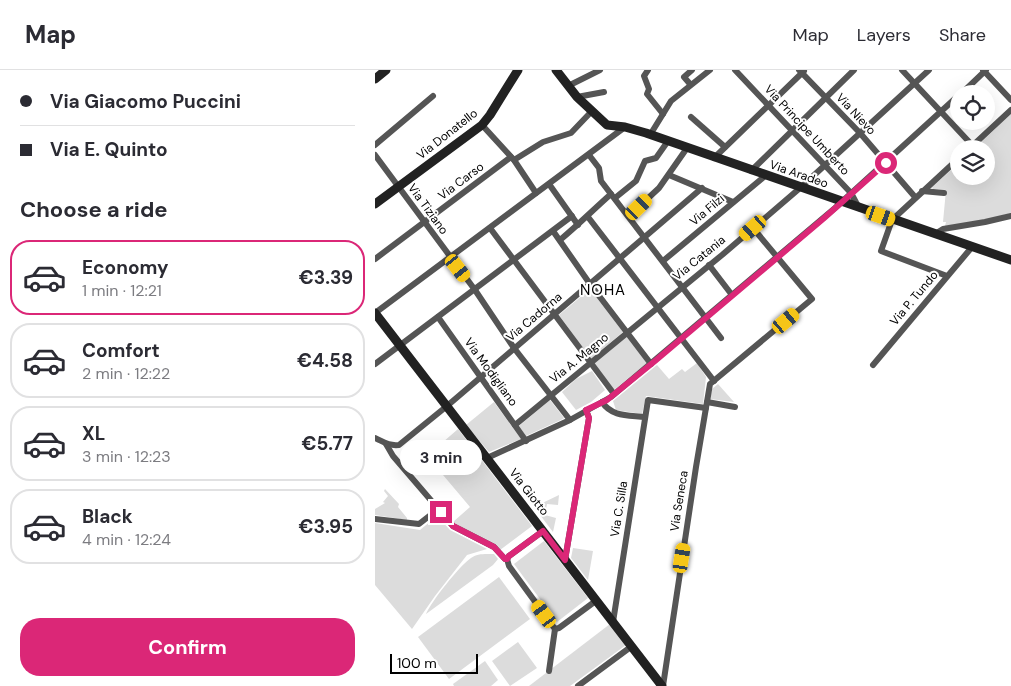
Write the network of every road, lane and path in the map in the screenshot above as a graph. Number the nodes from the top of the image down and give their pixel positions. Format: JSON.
{"nodes":[{"id":1,"x":386,"y":70,"type":"edge"},
{"id":2,"x":518,"y":70,"type":"edge"},
{"id":3,"x":556,"y":70,"type":"edge"},
{"id":4,"x":601,"y":70,"type":"edge"},
{"id":5,"x":648,"y":70,"type":"edge"},
{"id":6,"x":692,"y":70,"type":"edge"},
{"id":7,"x":710,"y":70,"type":"edge"},
{"id":8,"x":735,"y":70,"type":"edge"},
{"id":9,"x":854,"y":70,"type":"edge"},
{"id":10,"x":902,"y":70,"type":"edge"},
{"id":11,"x":929,"y":70,"type":"edge"},
{"id":12,"x":984,"y":70,"type":"edge"},
{"id":13,"x":802,"y":71,"type":"edge"},
{"id":14,"x":375,"y":79,"type":"edge"},
{"id":15,"x":690,"y":84,"type":"junction"},
{"id":16,"x":914,"y":84,"type":"junction"},
{"id":17,"x":970,"y":85,"type":"edge"},
{"id":18,"x":568,"y":86,"type":"junction"},
{"id":19,"x":604,"y":92,"type":"dead end"},
{"id":20,"x":433,"y":96,"type":"dead end"},
{"id":21,"x":577,"y":97,"type":"junction"},
{"id":22,"x":825,"y":98,"type":"junction"},
{"id":23,"x":1011,"y":100,"type":"edge"},
{"id":24,"x":950,"y":104,"type":"edge"},
{"id":25,"x":768,"y":105,"type":"junction"},
{"id":26,"x":1011,"y":110,"type":"edge"},
{"id":27,"x":591,"y":112,"type":"junction"},
{"id":28,"x":941,"y":112,"type":"junction"},
{"id":29,"x":663,"y":114,"type":"junction"},
{"id":30,"x":691,"y":117,"type":"dead end"},
{"id":31,"x":482,"y":125,"type":"junction"},
{"id":32,"x":625,"y":127,"type":"junction"},
{"id":33,"x":792,"y":130,"type":"junction"},
{"id":34,"x":860,"y":134,"type":"junction"},
{"id":35,"x":650,"y":135,"type":"junction"},
{"id":36,"x":965,"y":140,"type":"edge"},
{"id":37,"x":979,"y":140,"type":"edge"},
{"id":38,"x":668,"y":141,"type":"junction"},
{"id":39,"x":375,"y":146,"type":"edge"},
{"id":40,"x":725,"y":147,"type":"junction"},
{"id":41,"x":687,"y":148,"type":"junction"},
{"id":42,"x":375,"y":155,"type":"edge"},
{"id":43,"x":589,"y":155,"type":"junction"},
{"id":44,"x":713,"y":158,"type":"junction"},
{"id":45,"x":512,"y":159,"type":"junction"},
{"id":46,"x":886,"y":163,"type":"junction"},
{"id":47,"x":825,"y":165,"type":"junction"},
{"id":48,"x":950,"y":166,"type":"edge"},
{"id":49,"x":751,"y":171,"type":"junction"},
{"id":50,"x":669,"y":175,"type":"junction"},
{"id":51,"x":765,"y":176,"type":"junction"},
{"id":52,"x":549,"y":184,"type":"junction"},
{"id":53,"x":398,"y":187,"type":"junction"},
{"id":54,"x":702,"y":188,"type":"junction"},
{"id":55,"x":800,"y":188,"type":"junction"},
{"id":56,"x":922,"y":191,"type":"junction"},
{"id":57,"x":536,"y":193,"type":"junction"},
{"id":58,"x":851,"y":193,"type":"junction"},
{"id":59,"x":944,"y":193,"type":"dead end"},
{"id":60,"x":613,"y":196,"type":"junction"},
{"id":61,"x":915,"y":197,"type":"junction"},
{"id":62,"x":733,"y":202,"type":"junction"},
{"id":63,"x":841,"y":202,"type":"junction"},
{"id":64,"x":375,"y":204,"type":"edge"},
{"id":65,"x":859,"y":208,"type":"junction"},
{"id":66,"x":572,"y":216,"type":"junction"},
{"id":67,"x":629,"y":216,"type":"junction"},
{"id":68,"x":1011,"y":216,"type":"edge"},
{"id":69,"x":588,"y":217,"type":"junction"},
{"id":70,"x":892,"y":220,"type":"junction"},
{"id":71,"x":425,"y":222,"type":"junction"},
{"id":72,"x":578,"y":225,"type":"junction"},
{"id":73,"x":490,"y":228,"type":"junction"},
{"id":74,"x":753,"y":228,"type":"junction"},
{"id":75,"x":553,"y":231,"type":"junction"},
{"id":76,"x":935,"y":234,"type":"junction"},
{"id":77,"x":645,"y":237,"type":"junction"},
{"id":78,"x":561,"y":240,"type":"junction"},
{"id":79,"x":972,"y":247,"type":"junction"},
{"id":80,"x":449,"y":257,"type":"junction"},
{"id":81,"x":620,"y":258,"type":"junction"},
{"id":82,"x":777,"y":258,"type":"junction"},
{"id":83,"x":375,"y":259,"type":"edge"},
{"id":84,"x":514,"y":260,"type":"junction"},
{"id":85,"x":1011,"y":260,"type":"edge"},
{"id":86,"x":663,"y":261,"type":"junction"},
{"id":87,"x":709,"y":265,"type":"junction"},
{"id":88,"x":947,"y":276,"type":"junction"},
{"id":89,"x":591,"y":284,"type":"junction"},
{"id":90,"x":682,"y":286,"type":"junction"},
{"id":91,"x":475,"y":290,"type":"junction"},
{"id":92,"x":732,"y":295,"type":"junction"},
{"id":93,"x":657,"y":307,"type":"junction"},
{"id":94,"x":375,"y":313,"type":"edge"},
{"id":95,"x":554,"y":315,"type":"junction"},
{"id":96,"x":438,"y":317,"type":"junction"},
{"id":97,"x":706,"y":318,"type":"junction"},
{"id":98,"x":627,"y":332,"type":"junction"},
{"id":99,"x":681,"y":338,"type":"junction"},
{"id":100,"x":721,"y":338,"type":"dead end"},
{"id":101,"x":399,"y":345,"type":"junction"},
{"id":102,"x":514,"y":348,"type":"junction"},
{"id":103,"x":590,"y":363,"type":"junction"},
{"id":104,"x":375,"y":364,"type":"edge"},
{"id":105,"x":651,"y":364,"type":"junction"},
{"id":106,"x":873,"y":365,"type":"dead end"},
{"id":107,"x":480,"y":378,"type":"junction"},
{"id":108,"x":714,"y":381,"type":"junction"},
{"id":109,"x":614,"y":394,"type":"junction"},
{"id":110,"x":551,"y":395,"type":"junction"},
{"id":111,"x":602,"y":402,"type":"junction"},
{"id":112,"x":706,"y":405,"type":"junction"},
{"id":113,"x":447,"y":406,"type":"junction"},
{"id":114,"x":735,"y":407,"type":"dead end"},
{"id":115,"x":586,"y":410,"type":"junction"},
{"id":116,"x":645,"y":417,"type":"junction"},
{"id":117,"x":569,"y":420,"type":"junction"},
{"id":118,"x":515,"y":425,"type":"junction"},
{"id":119,"x":375,"y":438,"type":"edge"},
{"id":120,"x":526,"y":441,"type":"junction"},
{"id":121,"x":386,"y":444,"type":"junction"},
{"id":122,"x":487,"y":458,"type":"junction"},
{"id":123,"x":437,"y":510,"type":"junction"},
{"id":124,"x":375,"y":519,"type":"edge"},
{"id":125,"x":543,"y":531,"type":"junction"},
{"id":126,"x":507,"y":559,"type":"junction"},
{"id":127,"x":565,"y":560,"type":"junction"},
{"id":128,"x":597,"y":600,"type":"junction"},
{"id":129,"x":613,"y":622,"type":"junction"},
{"id":130,"x":555,"y":629,"type":"junction"},
{"id":131,"x":632,"y":646,"type":"junction"},
{"id":132,"x":549,"y":671,"type":"dead end"},
{"id":133,"x":578,"y":686,"type":"edge"},
{"id":134,"x":663,"y":686,"type":"edge"}],
"edges":[{"from":1,"to":14,"type":"street"},
{"from":2,"to":31,"type":"street","name":"Via Donatello"},
{"from":3,"to":18,"type":"street"},
{"from":4,"to":18,"type":"street"},
{"from":5,"to":29,"type":"street"},
{"from":6,"to":15,"type":"street"},
{"from":7,"to":15,"type":"street"},
{"from":8,"to":25,"type":"street","name":"Via Principe Umberto"},
{"from":9,"to":22,"type":"street"},
{"from":10,"to":16,"type":"street"},
{"from":11,"to":16,"type":"street","name":"Via Catania"},
{"from":12,"to":17,"type":"street"},
{"from":12,"to":23,"type":"street"},
{"from":13,"to":22,"type":"street","name":"Via Nievo"},
{"from":13,"to":25,"type":"street"},
{"from":15,"to":29,"type":"street"},
{"from":16,"to":28,"type":"street"},
{"from":16,"to":34,"type":"street","name":"Via Catania"},
{"from":18,"to":21,"type":"street"},
{"from":19,"to":21,"type":"street"},
{"from":20,"to":39,"type":"street"},
{"from":21,"to":27,"type":"street"},
{"from":22,"to":33,"type":"street"},
{"from":22,"to":34,"type":"street","name":"Via Nievo"},
{"from":24,"to":28,"type":"street"},
{"from":25,"to":33,"type":"street","name":"Via Principe Umberto"},
{"from":25,"to":40,"type":"street"},
{"from":26,"to":37,"type":"street"},
{"from":27,"to":32,"type":"street","name":"Via Aradeo"},
{"from":27,"to":45,"type":"street","name":"Via Carso"},
{"from":28,"to":36,"type":"street"},
{"from":28,"to":46,"type":"street"},
{"from":29,"to":35,"type":"street"},
{"from":30,"to":40,"type":"street"},
{"from":31,"to":45,"type":"street"},
{"from":31,"to":53,"type":"street","name":"Via Donatello"},
{"from":32,"to":35,"type":"street","name":"Via Aradeo"},
{"from":32,"to":43,"type":"street"},
{"from":33,"to":47,"type":"street","name":"Via Principe Umberto"},
{"from":33,"to":49,"type":"street"},
{"from":34,"to":46,"type":"street","name":"Via Nievo"},
{"from":34,"to":47,"type":"street","name":"Via Catania"},
{"from":35,"to":38,"type":"street","name":"Via Aradeo"},
{"from":38,"to":41,"type":"street","name":"Via Aradeo"},
{"from":38,"to":60,"type":"street"},
{"from":40,"to":44,"type":"street"},
{"from":41,"to":44,"type":"street","name":"Via Aradeo"},
{"from":41,"to":50,"type":"street"},
{"from":42,"to":53,"type":"street","name":"Via Tiziano"},
{"from":43,"to":52,"type":"street"},
{"from":43,"to":60,"type":"street"},
{"from":44,"to":49,"type":"street","name":"Via Aradeo"},
{"from":45,"to":57,"type":"street"},
{"from":45,"to":71,"type":"street","name":"Via Carso"},
{"from":46,"to":58,"type":"street"},
{"from":46,"to":61,"type":"street","name":"Via Nievo"},
{"from":47,"to":55,"type":"street","name":"Via Catania"},
{"from":47,"to":58,"type":"street","name":"Via Principe Umberto"},
{"from":48,"to":56,"type":"street"},
{"from":49,"to":51,"type":"street","name":"Via Aradeo"},
{"from":50,"to":54,"type":"street"},
{"from":50,"to":67,"type":"street"},
{"from":51,"to":55,"type":"street","name":"Via Aradeo"},
{"from":51,"to":62,"type":"street","name":"Via Filzi"},
{"from":52,"to":57,"type":"street"},
{"from":52,"to":66,"type":"street"},
{"from":53,"to":64,"type":"street","name":"Via Donatello"},
{"from":53,"to":71,"type":"street","name":"Via Tiziano"},
{"from":54,"to":62,"type":"street"},
{"from":54,"to":77,"type":"street","name":"Via Cadorna"},
{"from":55,"to":63,"type":"street","name":"Via Aradeo"},
{"from":55,"to":74,"type":"street","name":"Via Catania"},
{"from":56,"to":59,"type":"street"},
{"from":56,"to":61,"type":"street"},
{"from":57,"to":73,"type":"street"},
{"from":58,"to":63,"type":"street"},
{"from":58,"to":65,"type":"street","name":"Via Principe Umberto"},
{"from":60,"to":67,"type":"street"},
{"from":60,"to":69,"type":"street"},
{"from":61,"to":70,"type":"street"},
{"from":62,"to":86,"type":"street","name":"Via Filzi"},
{"from":63,"to":65,"type":"street","name":"Via Aradeo"},
{"from":63,"to":82,"type":"street"},
{"from":65,"to":70,"type":"street","name":"Via Aradeo"},
{"from":66,"to":72,"type":"street"},
{"from":66,"to":75,"type":"street"},
{"from":67,"to":77,"type":"street"},
{"from":68,"to":76,"type":"street"},
{"from":69,"to":72,"type":"street"},
{"from":69,"to":81,"type":"street"},
{"from":70,"to":76,"type":"street","name":"Via Aradeo"},
{"from":70,"to":88,"type":"street"},
{"from":71,"to":80,"type":"street","name":"Via Tiziano"},
{"from":71,"to":83,"type":"street","name":"Via Carso"},
{"from":72,"to":78,"type":"street"},
{"from":73,"to":80,"type":"street"},
{"from":73,"to":84,"type":"street"},
{"from":74,"to":82,"type":"street"},
{"from":74,"to":87,"type":"street","name":"Via Catania"},
{"from":75,"to":78,"type":"street"},
{"from":75,"to":84,"type":"street"},
{"from":76,"to":79,"type":"street","name":"Via Aradeo"},
{"from":77,"to":81,"type":"street","name":"Via Cadorna"},
{"from":77,"to":86,"type":"street"},
{"from":78,"to":89,"type":"street"},
{"from":79,"to":85,"type":"street","name":"Via Aradeo"},
{"from":79,"to":88,"type":"street","name":"Via P. Tundo"},
{"from":80,"to":91,"type":"street","name":"Via Tiziano"},
{"from":80,"to":94,"type":"street"},
{"from":81,"to":89,"type":"street","name":"Via Cadorna"},
{"from":81,"to":93,"type":"street"},
{"from":82,"to":92,"type":"street"},
{"from":82,"to":108,"type":"street"},
{"from":84,"to":91,"type":"street"},
{"from":84,"to":95,"type":"street"},
{"from":86,"to":90,"type":"street"},
{"from":87,"to":90,"type":"street","name":"Via Catania"},
{"from":87,"to":92,"type":"street"},
{"from":88,"to":106,"type":"street","name":"Via P. Tundo"},
{"from":89,"to":95,"type":"street","name":"Via Cadorna"},
{"from":89,"to":98,"type":"street"},
{"from":90,"to":93,"type":"street","name":"Via Catania"},
{"from":90,"to":97,"type":"street"},
{"from":91,"to":96,"type":"street"},
{"from":91,"to":102,"type":"street","name":"Via Tiziano"},
{"from":92,"to":97,"type":"street"},
{"from":93,"to":98,"type":"street","name":"Via A. Magno"},
{"from":93,"to":99,"type":"street"},
{"from":94,"to":101,"type":"street","name":"Via Giotto"},
{"from":95,"to":102,"type":"street","name":"Via Cadorna"},
{"from":95,"to":103,"type":"street"},
{"from":96,"to":101,"type":"street"},
{"from":96,"to":107,"type":"street","name":"Via Modigliano"},
{"from":97,"to":99,"type":"street"},
{"from":97,"to":100,"type":"street"},
{"from":98,"to":103,"type":"street","name":"Via A. Magno"},
{"from":98,"to":105,"type":"street"},
{"from":99,"to":105,"type":"street"},
{"from":99,"to":108,"type":"street"},
{"from":101,"to":104,"type":"street"},
{"from":101,"to":113,"type":"street","name":"Via Giotto"},
{"from":102,"to":107,"type":"street","name":"Via Cadorna"},
{"from":102,"to":110,"type":"street","name":"Via Tiziano"},
{"from":103,"to":109,"type":"street"},
{"from":103,"to":110,"type":"street","name":"Via A. Magno"},
{"from":105,"to":109,"type":"street"},
{"from":107,"to":113,"type":"street","name":"Via Cadorna"},
{"from":107,"to":118,"type":"street","name":"Via Modigliano"},
{"from":108,"to":112,"type":"street","name":"Via Seneca"},
{"from":109,"to":111,"type":"street"},
{"from":110,"to":117,"type":"street","name":"Via Tiziano"},
{"from":110,"to":118,"type":"street","name":"Via A. Magno"},
{"from":111,"to":115,"type":"street"},
{"from":111,"to":116,"type":"street"},
{"from":112,"to":114,"type":"street"},
{"from":112,"to":116,"type":"street","name":"Via C. Silla"},
{"from":112,"to":134,"type":"street","name":"Via Seneca"},
{"from":113,"to":121,"type":"street","name":"Via Cadorna"},
{"from":113,"to":122,"type":"street","name":"Via Giotto"},
{"from":115,"to":117,"type":"street"},
{"from":115,"to":127,"type":"street"},
{"from":116,"to":129,"type":"street","name":"Via C. Silla"},
{"from":117,"to":120,"type":"street"},
{"from":118,"to":120,"type":"street","name":"Via Modigliano"},
{"from":119,"to":121,"type":"street"},
{"from":120,"to":122,"type":"street"},
{"from":121,"to":123,"type":"street"},
{"from":122,"to":125,"type":"street","name":"Via Giotto"},
{"from":123,"to":124,"type":"street"},
{"from":123,"to":126,"type":"street"},
{"from":125,"to":126,"type":"street"},
{"from":125,"to":127,"type":"street","name":"Via Giotto"},
{"from":126,"to":130,"type":"street"},
{"from":127,"to":128,"type":"street","name":"Via Giotto"},
{"from":128,"to":129,"type":"street","name":"Via Giotto"},
{"from":128,"to":130,"type":"street"},
{"from":129,"to":131,"type":"street","name":"Via Giotto"},
{"from":130,"to":132,"type":"street"},
{"from":131,"to":133,"type":"street"},
{"from":131,"to":134,"type":"street","name":"Via Giotto"}]}
